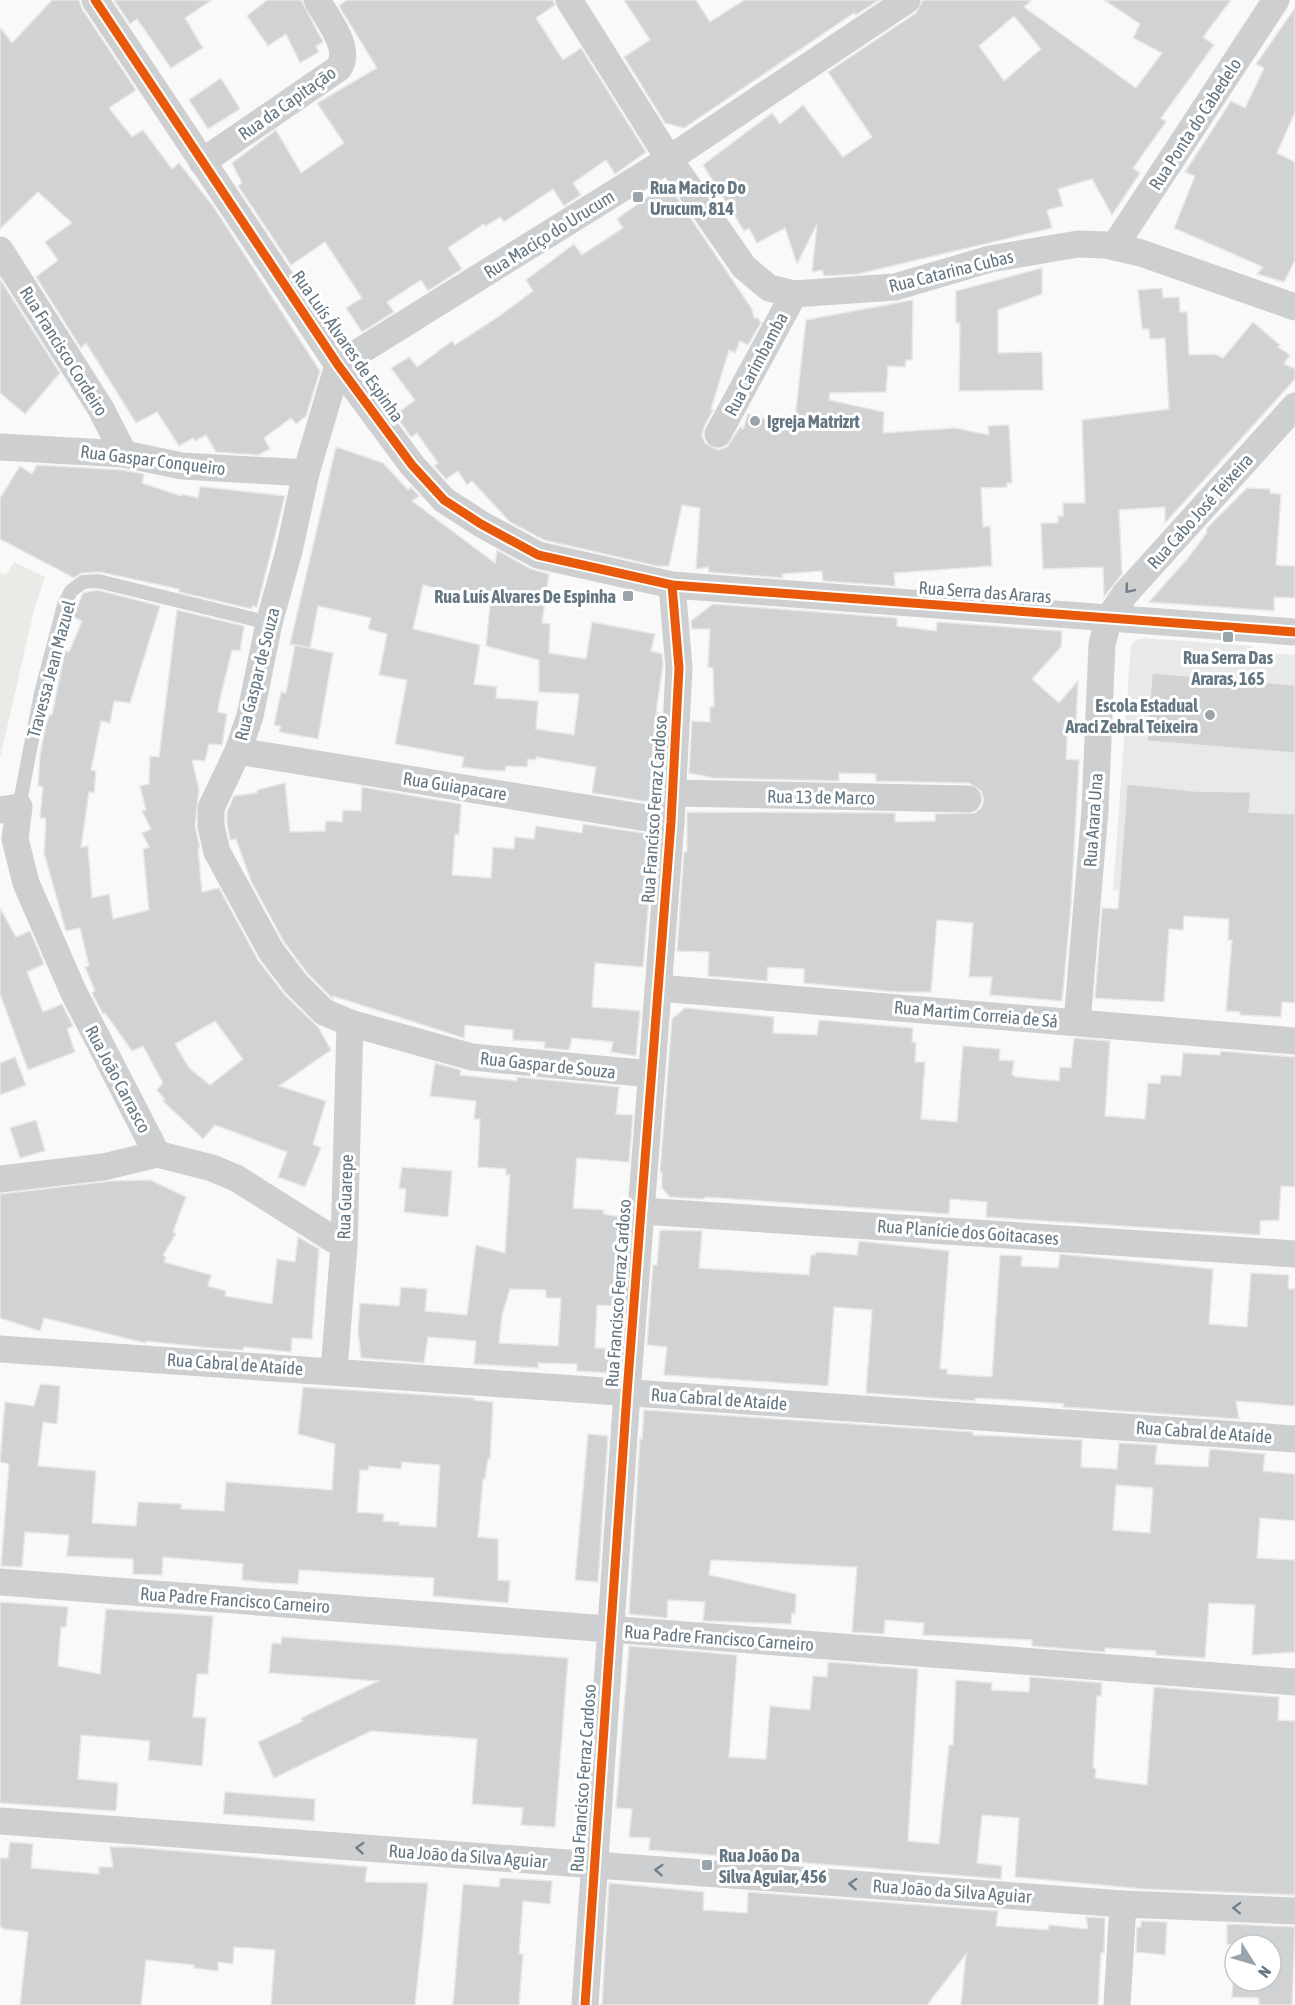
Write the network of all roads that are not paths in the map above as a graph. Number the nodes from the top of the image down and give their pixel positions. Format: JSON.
{"nodes":[{"id":1,"x":95,"y":0,"type":"edge"},
{"id":2,"x":317,"y":0,"type":"edge"},
{"id":3,"x":569,"y":0,"type":"edge"},
{"id":4,"x":907,"y":0,"type":"edge"},
{"id":5,"x":1276,"y":0,"type":"edge"},
{"id":6,"x":669,"y":159,"type":"junction"},
{"id":7,"x":202,"y":162,"type":"junction"},
{"id":8,"x":1114,"y":247,"type":"junction"},
{"id":9,"x":0,"y":250,"type":"edge"},
{"id":10,"x":794,"y":294,"type":"junction"},
{"id":11,"x":1295,"y":307,"type":"edge"},
{"id":12,"x":338,"y":365,"type":"junction"},
{"id":13,"x":1295,"y":406,"type":"edge"},
{"id":14,"x":718,"y":434,"type":"dead end"},
{"id":15,"x":0,"y":447,"type":"edge"},
{"id":16,"x":124,"y":454,"type":"junction"},
{"id":17,"x":306,"y":473,"type":"junction"},
{"id":18,"x":672,"y":585,"type":"junction"},
{"id":19,"x":1109,"y":618,"type":"junction"},
{"id":20,"x":269,"y":622,"type":"junction"},
{"id":21,"x":1295,"y":632,"type":"edge"},
{"id":22,"x":238,"y":751,"type":"junction"},
{"id":23,"x":673,"y":793,"type":"junction"},
{"id":24,"x":968,"y":800,"type":"dead end"},
{"id":25,"x":10,"y":808,"type":"edge"},
{"id":26,"x":671,"y":822,"type":"junction"},
{"id":27,"x":658,"y":988,"type":"junction"},
{"id":28,"x":1077,"y":1022,"type":"junction"},
{"id":29,"x":350,"y":1023,"type":"junction"},
{"id":30,"x":1295,"y":1041,"type":"edge"},
{"id":31,"x":651,"y":1074,"type":"junction"},
{"id":32,"x":158,"y":1154,"type":"junction"},
{"id":33,"x":0,"y":1179,"type":"edge"},
{"id":34,"x":640,"y":1211,"type":"junction"},
{"id":35,"x":344,"y":1246,"type":"junction"},
{"id":36,"x":1295,"y":1254,"type":"edge"},
{"id":37,"x":0,"y":1349,"type":"edge"},
{"id":38,"x":334,"y":1370,"type":"junction"},
{"id":39,"x":627,"y":1393,"type":"junction"},
{"id":40,"x":1295,"y":1439,"type":"edge"},
{"id":41,"x":0,"y":1582,"type":"edge"},
{"id":42,"x":610,"y":1629,"type":"junction"},
{"id":43,"x":1295,"y":1682,"type":"edge"},
{"id":44,"x":0,"y":1821,"type":"edge"},
{"id":45,"x":594,"y":1865,"type":"junction"},
{"id":46,"x":1123,"y":1904,"type":"junction"},
{"id":47,"x":1295,"y":1911,"type":"edge"},
{"id":48,"x":585,"y":2005,"type":"edge"},
{"id":49,"x":1117,"y":2005,"type":"edge"}],
"edges":[{"from":1,"to":7,"type":"street","name":"Rua Luís Álvares de Espinha"},
{"from":2,"to":7,"type":"street","name":"Rua da Capitação"},
{"from":3,"to":6,"type":"street","name":"Rua Catarina Cubas"},
{"from":4,"to":6,"type":"street","name":"Rua Maciço do Urucum"},
{"from":5,"to":8,"type":"street","name":"Rua Ponta do Cabedelo"},
{"from":6,"to":10,"type":"street","name":"Rua Catarina Cubas"},
{"from":6,"to":12,"type":"street","name":"Rua Maciço do Urucum"},
{"from":7,"to":12,"type":"street","name":"Rua Luís Álvares de Espinha"},
{"from":8,"to":10,"type":"street","name":"Rua Catarina Cubas"},
{"from":8,"to":11,"type":"street","name":"Rua Catarina Cubas"},
{"from":9,"to":16,"type":"street","name":"Rua Francisco Cordeiro"},
{"from":10,"to":14,"type":"street","name":"Rua Carimbamba"},
{"from":12,"to":17,"type":"street","name":"Rua Gaspar de Souza"},
{"from":12,"to":18,"type":"street","name":"Rua Luís Álvares de Espinha"},
{"from":13,"to":19,"type":"street","name":"Rua Cabo José Teixeira","one_way":true},
{"from":15,"to":16,"type":"street","name":"Rua Gaspar Conqueiro"},
{"from":16,"to":17,"type":"street","name":"Rua Gaspar Conqueiro"},
{"from":17,"to":20,"type":"street","name":"Rua Gaspar de Souza"},
{"from":18,"to":19,"type":"street","name":"Rua Serra das Araras"},
{"from":18,"to":23,"type":"street","name":"Rua Francisco Ferraz Cardoso"},
{"from":19,"to":21,"type":"street","name":"Rua Serra das Araras"},
{"from":19,"to":28,"type":"street","name":"Rua Arara Una"},
{"from":20,"to":22,"type":"street","name":"Rua Gaspar de Souza"},
{"from":20,"to":25,"type":"lane","name":"Travessa Jean Mazuel"},
{"from":22,"to":26,"type":"street","name":"Rua Guiapacare"},
{"from":22,"to":29,"type":"street","name":"Rua Gaspar de Souza"},
{"from":23,"to":24,"type":"street","name":"Rua 13 de Marco"},
{"from":23,"to":26,"type":"street","name":"Rua Francisco Ferraz Cardoso"},
{"from":25,"to":32,"type":"street","name":"Rua João Carrasco"},
{"from":26,"to":27,"type":"street","name":"Rua Francisco Ferraz Cardoso"},
{"from":27,"to":28,"type":"street","name":"Rua Martim Correia de Sá"},
{"from":27,"to":31,"type":"street","name":"Rua Francisco Ferraz Cardoso"},
{"from":28,"to":30,"type":"street","name":"Rua Martim Correia de Sá"},
{"from":29,"to":31,"type":"street","name":"Rua Gaspar de Souza"},
{"from":29,"to":35,"type":"street","name":"Rua Guarepe"},
{"from":31,"to":34,"type":"street","name":"Rua Francisco Ferraz Cardoso"},
{"from":32,"to":33,"type":"street"},
{"from":32,"to":35,"type":"street","name":"Rua João Carrasco"},
{"from":34,"to":36,"type":"street","name":"Rua Planície dos Goitacases"},
{"from":34,"to":39,"type":"street","name":"Rua Francisco Ferraz Cardoso"},
{"from":35,"to":38,"type":"street","name":"Rua Guarepe"},
{"from":37,"to":38,"type":"street","name":"Rua Cabral de Ataíde"},
{"from":38,"to":39,"type":"street","name":"Rua Cabral de Ataíde"},
{"from":39,"to":40,"type":"street","name":"Rua Cabral de Ataíde"},
{"from":39,"to":42,"type":"street","name":"Rua Francisco Ferraz Cardoso"},
{"from":41,"to":42,"type":"street","name":"Rua Padre Francisco Carneiro"},
{"from":42,"to":43,"type":"street","name":"Rua Padre Francisco Carneiro"},
{"from":42,"to":45,"type":"street","name":"Rua Francisco Ferraz Cardoso"},
{"from":45,"to":44,"type":"street","name":"Rua João da Silva Aguiar","one_way":true},
{"from":46,"to":45,"type":"street","name":"Rua João da Silva Aguiar","one_way":true},
{"from":45,"to":48,"type":"street","name":"Rua Francisco Ferraz Cardoso"},
{"from":47,"to":46,"type":"street","name":"Rua João da Silva Aguiar","one_way":true},
{"from":46,"to":49,"type":"street"}]}
